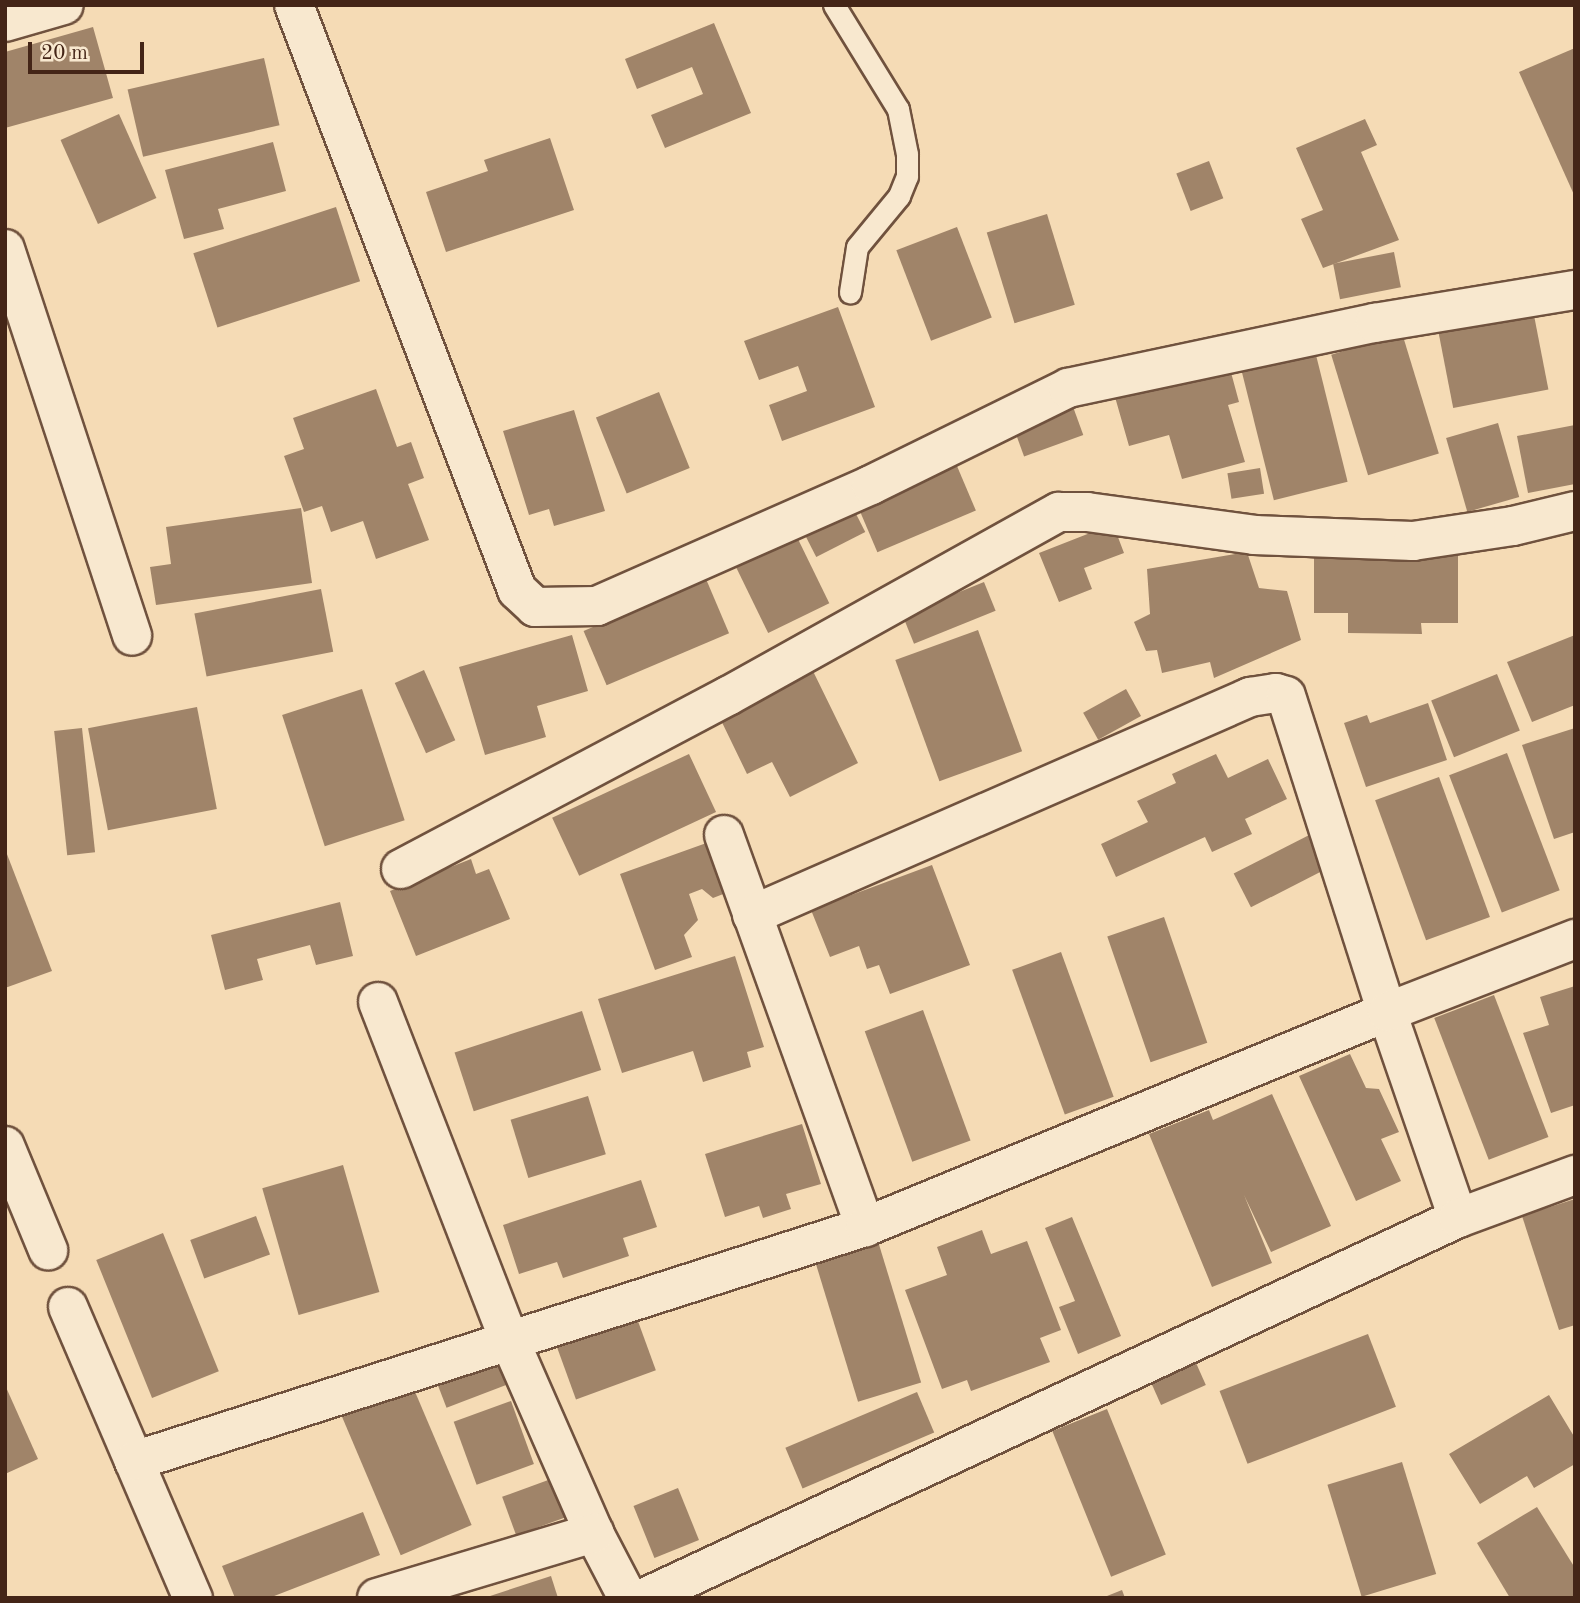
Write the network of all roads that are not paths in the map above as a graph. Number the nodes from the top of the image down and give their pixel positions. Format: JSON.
{"nodes":[{"id":1,"x":64,"y":5,"type":"edge"},
{"id":2,"x":294,"y":5,"type":"edge"},
{"id":3,"x":834,"y":5,"type":"edge"},
{"id":4,"x":5,"y":22,"type":"edge"},
{"id":5,"x":5,"y":249,"type":"edge"},
{"id":6,"x":1575,"y":290,"type":"edge"},
{"id":7,"x":850,"y":292,"type":"dead end"},
{"id":8,"x":1575,"y":511,"type":"edge"},
{"id":9,"x":132,"y":636,"type":"dead end"},
{"id":10,"x":724,"y":835,"type":"dead end"},
{"id":11,"x":401,"y":869,"type":"dead end"},
{"id":12,"x":752,"y":915,"type":"junction"},
{"id":13,"x":1575,"y":939,"type":"edge"},
{"id":14,"x":378,"y":1002,"type":"dead end"},
{"id":15,"x":1387,"y":1012,"type":"junction"},
{"id":16,"x":5,"y":1146,"type":"edge"},
{"id":17,"x":1575,"y":1175,"type":"edge"},
{"id":18,"x":1458,"y":1218,"type":"junction"},
{"id":19,"x":864,"y":1227,"type":"junction"},
{"id":20,"x":48,"y":1250,"type":"dead end"},
{"id":21,"x":68,"y":1307,"type":"dead end"},
{"id":22,"x":509,"y":1339,"type":"junction"},
{"id":23,"x":135,"y":1461,"type":"junction"},
{"id":24,"x":594,"y":1533,"type":"junction"},
{"id":25,"x":193,"y":1598,"type":"edge"},
{"id":26,"x":377,"y":1598,"type":"edge"},
{"id":27,"x":628,"y":1598,"type":"edge"},
{"id":28,"x":644,"y":1598,"type":"edge"}],
"edges":[{"from":1,"to":4,"type":"street"},
{"from":2,"to":6,"type":"street"},
{"from":3,"to":7,"type":"lane"},
{"from":5,"to":9,"type":"street"},
{"from":8,"to":11,"type":"street"},
{"from":10,"to":12,"type":"street"},
{"from":12,"to":15,"type":"street"},
{"from":12,"to":19,"type":"street"},
{"from":13,"to":15,"type":"street"},
{"from":14,"to":22,"type":"street"},
{"from":15,"to":18,"type":"street"},
{"from":15,"to":19,"type":"street"},
{"from":16,"to":20,"type":"street"},
{"from":17,"to":18,"type":"street"},
{"from":18,"to":28,"type":"street"},
{"from":19,"to":22,"type":"street"},
{"from":21,"to":23,"type":"street"},
{"from":22,"to":23,"type":"street"},
{"from":22,"to":24,"type":"street"},
{"from":23,"to":25,"type":"street"},
{"from":24,"to":26,"type":"street"},
{"from":24,"to":27,"type":"street"}]}
